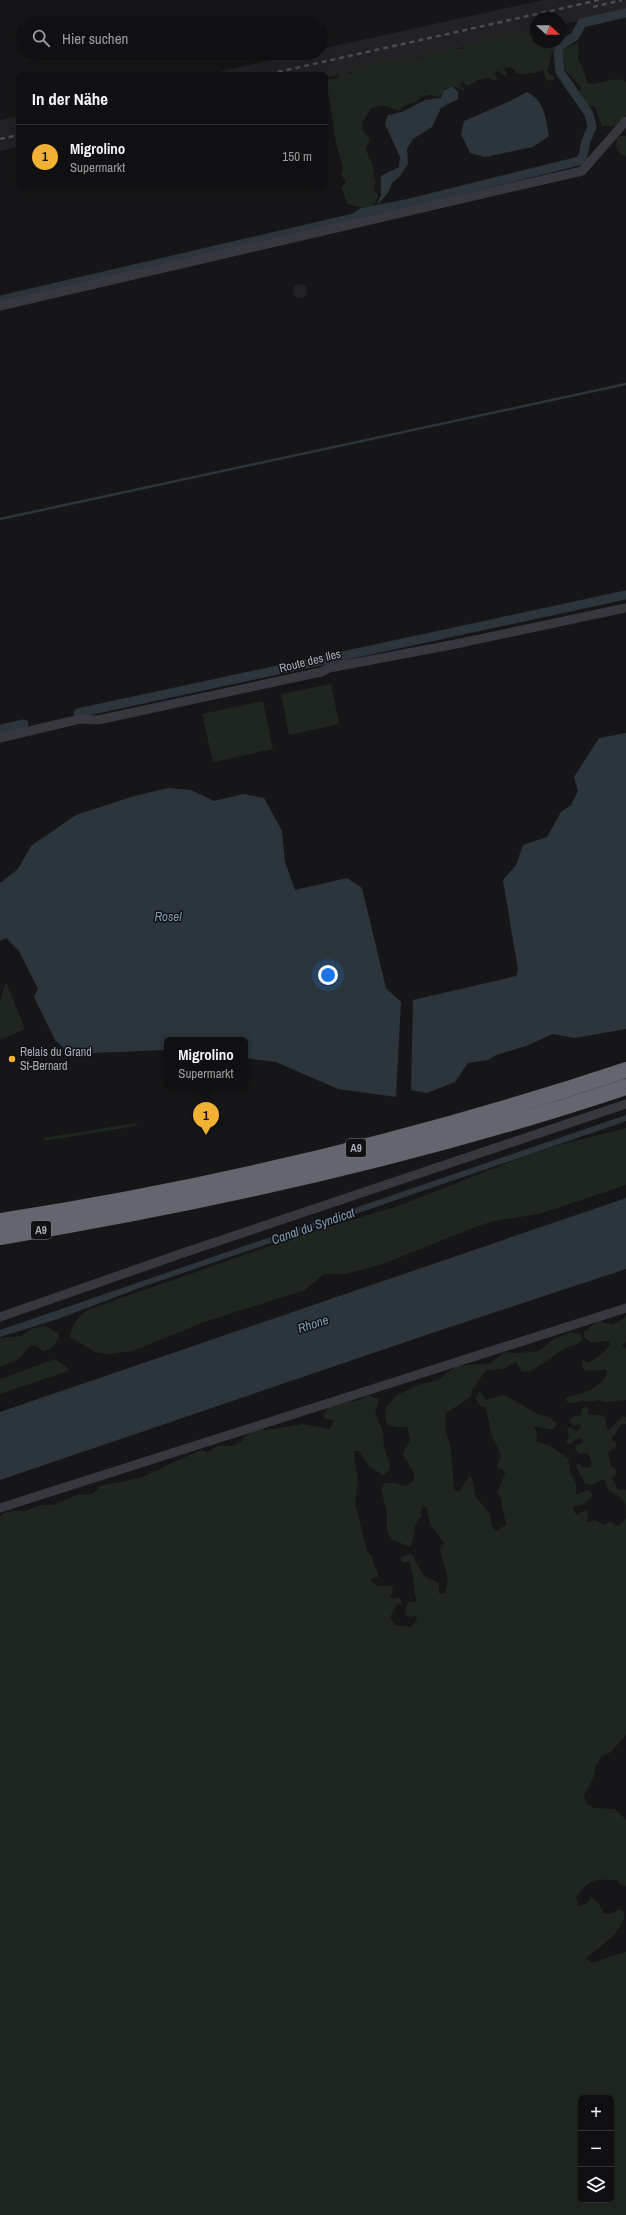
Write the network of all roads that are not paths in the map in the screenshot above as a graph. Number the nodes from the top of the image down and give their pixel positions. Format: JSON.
{"nodes":[{"id":1,"x":626,"y":121,"type":"edge"},
{"id":2,"x":0,"y":306,"type":"edge"},
{"id":3,"x":626,"y":608,"type":"edge"},
{"id":4,"x":0,"y":738,"type":"edge"},
{"id":5,"x":626,"y":1070,"type":"edge"},
{"id":6,"x":626,"y":1087,"type":"edge"},
{"id":7,"x":626,"y":1104,"type":"edge"},
{"id":8,"x":0,"y":1221,"type":"edge"},
{"id":9,"x":0,"y":1237,"type":"edge"},
{"id":10,"x":626,"y":1308,"type":"edge"},
{"id":11,"x":0,"y":1317,"type":"edge"},
{"id":12,"x":0,"y":1508,"type":"edge"}],
"edges":[{"from":1,"to":2,"type":"street"},
{"from":3,"to":4,"type":"street","name":"Route des Iles"},
{"from":5,"to":8,"type":"highway","number":"A9"},
{"from":6,"to":9,"type":"highway","number":"A9"},
{"from":7,"to":11,"type":"street"},
{"from":10,"to":12,"type":"street"}]}
